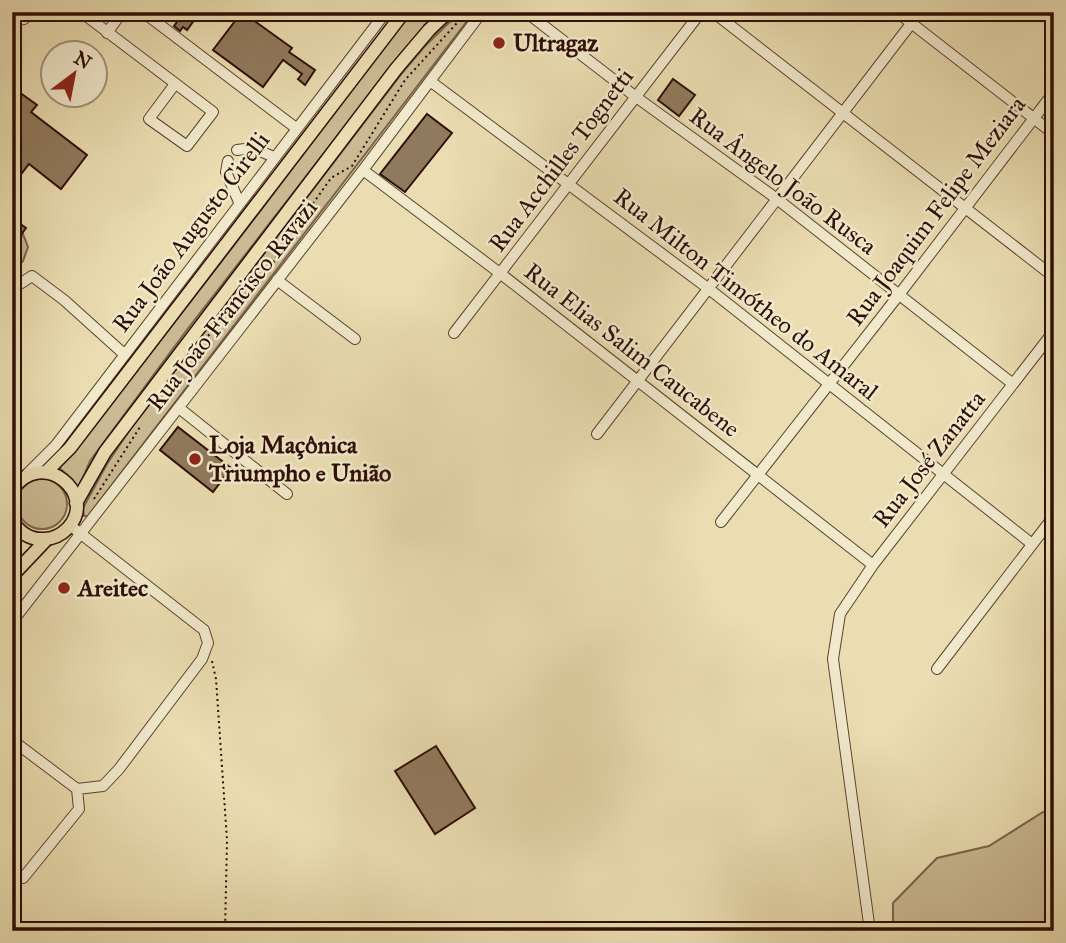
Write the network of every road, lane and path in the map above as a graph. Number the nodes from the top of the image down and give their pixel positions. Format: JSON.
{"nodes":[{"id":1,"x":31,"y":12,"type":"edge"},
{"id":2,"x":81,"y":12,"type":"edge"},
{"id":3,"x":122,"y":12,"type":"edge"},
{"id":4,"x":143,"y":12,"type":"edge"},
{"id":5,"x":386,"y":12,"type":"edge"},
{"id":6,"x":404,"y":12,"type":"edge"},
{"id":7,"x":449,"y":12,"type":"edge"},
{"id":8,"x":467,"y":12,"type":"edge"},
{"id":9,"x":482,"y":12,"type":"edge"},
{"id":10,"x":526,"y":12,"type":"edge"},
{"id":11,"x":701,"y":12,"type":"edge"},
{"id":12,"x":713,"y":12,"type":"edge"},
{"id":13,"x":897,"y":12,"type":"edge"},
{"id":14,"x":920,"y":12,"type":"edge"},
{"id":15,"x":12,"y":22,"type":"edge"},
{"id":16,"x":911,"y":23,"type":"junction"},
{"id":17,"x":107,"y":33,"type":"junction"},
{"id":18,"x":430,"y":81,"type":"junction"},
{"id":19,"x":175,"y":83,"type":"junction"},
{"id":20,"x":1054,"y":92,"type":"edge"},
{"id":21,"x":636,"y":97,"type":"junction"},
{"id":22,"x":843,"y":112,"type":"junction"},
{"id":23,"x":1033,"y":118,"type":"junction"},
{"id":24,"x":296,"y":128,"type":"junction"},
{"id":25,"x":1054,"y":134,"type":"edge"},
{"id":26,"x":237,"y":150,"type":"dead end"},
{"id":27,"x":274,"y":157,"type":"junction"},
{"id":28,"x":228,"y":161,"type":"dead end"},
{"id":29,"x":363,"y":170,"type":"junction"},
{"id":30,"x":570,"y":184,"type":"junction"},
{"id":31,"x":777,"y":199,"type":"junction"},
{"id":32,"x":239,"y":202,"type":"junction"},
{"id":33,"x":965,"y":206,"type":"junction"},
{"id":34,"x":501,"y":274,"type":"junction"},
{"id":35,"x":1054,"y":276,"type":"edge"},
{"id":36,"x":277,"y":280,"type":"junction"},
{"id":37,"x":12,"y":289,"type":"edge"},
{"id":38,"x":709,"y":289,"type":"junction"},
{"id":39,"x":898,"y":296,"type":"junction"},
{"id":40,"x":1054,"y":331,"type":"edge"},
{"id":41,"x":454,"y":333,"type":"dead end"},
{"id":42,"x":208,"y":336,"type":"dead end"},
{"id":43,"x":355,"y":339,"type":"dead end"},
{"id":44,"x":124,"y":354,"type":"junction"},
{"id":45,"x":638,"y":381,"type":"junction"},
{"id":46,"x":1013,"y":384,"type":"junction"},
{"id":47,"x":829,"y":385,"type":"junction"},
{"id":48,"x":179,"y":408,"type":"junction"},
{"id":49,"x":144,"y":420,"type":"dead end"},
{"id":50,"x":597,"y":434,"type":"dead end"},
{"id":51,"x":46,"y":472,"type":"junction"},
{"id":52,"x":27,"y":474,"type":"junction"},
{"id":53,"x":758,"y":475,"type":"junction"},
{"id":54,"x":944,"y":475,"type":"junction"},
{"id":55,"x":12,"y":490,"type":"edge"},
{"id":56,"x":287,"y":494,"type":"dead end"},
{"id":57,"x":76,"y":503,"type":"junction"},
{"id":58,"x":90,"y":506,"type":"dead end"},
{"id":59,"x":1054,"y":516,"type":"edge"},
{"id":60,"x":12,"y":522,"type":"edge"},
{"id":61,"x":721,"y":522,"type":"dead end"},
{"id":62,"x":75,"y":530,"type":"junction"},
{"id":63,"x":47,"y":539,"type":"junction"},
{"id":64,"x":1032,"y":544,"type":"junction"},
{"id":65,"x":873,"y":565,"type":"junction"},
{"id":66,"x":12,"y":576,"type":"edge"},
{"id":67,"x":12,"y":622,"type":"edge"},
{"id":68,"x":208,"y":643,"type":"junction"},
{"id":69,"x":937,"y":669,"type":"dead end"},
{"id":70,"x":12,"y":740,"type":"edge"},
{"id":71,"x":77,"y":789,"type":"junction"},
{"id":72,"x":17,"y":878,"type":"edge"},
{"id":73,"x":225,"y":931,"type":"edge"},
{"id":74,"x":870,"y":931,"type":"edge"}],
"edges":[{"from":1,"to":15,"type":"street"},
{"from":2,"to":17,"type":"street"},
{"from":3,"to":17,"type":"street"},
{"from":4,"to":24,"type":"street"},
{"from":5,"to":24,"type":"street","name":"Rua João Augusto Cirelli"},
{"from":6,"to":51,"type":"main road"},
{"from":7,"to":57,"type":"main road"},
{"from":8,"to":42,"type":"path"},
{"from":9,"to":18,"type":"street","name":"Rua João Francisco Ravazi"},
{"from":10,"to":21,"type":"street","name":"Rua Ângelo João Rusca"},
{"from":11,"to":21,"type":"street","name":"Rua Acchilles Tognetti"},
{"from":12,"to":22,"type":"street"},
{"from":13,"to":16,"type":"street"},
{"from":14,"to":16,"type":"street"},
{"from":16,"to":22,"type":"street"},
{"from":16,"to":23,"type":"street"},
{"from":17,"to":19,"type":"street"},
{"from":18,"to":29,"type":"street","name":"Rua João Francisco Ravazi"},
{"from":18,"to":30,"type":"street","name":"Rua Milton Timótheo do Amaral"},
{"from":19,"to":19,"type":"street"},
{"from":20,"to":23,"type":"street","name":"Rua Joaquim Felipe Meziara"},
{"from":21,"to":30,"type":"street","name":"Rua Acchilles Tognetti"},
{"from":21,"to":31,"type":"street","name":"Rua Ângelo João Rusca"},
{"from":22,"to":31,"type":"street"},
{"from":22,"to":33,"type":"street"},
{"from":23,"to":25,"type":"street"},
{"from":23,"to":33,"type":"street","name":"Rua Joaquim Felipe Meziara"},
{"from":24,"to":27,"type":"street","name":"Rua João Augusto Cirelli"},
{"from":26,"to":27,"type":"street"},
{"from":27,"to":32,"type":"street","name":"Rua João Augusto Cirelli"},
{"from":28,"to":32,"type":"street"},
{"from":29,"to":34,"type":"street","name":"Rua Elias Salim Caucabene"},
{"from":29,"to":36,"type":"street","name":"Rua João Francisco Ravazi"},
{"from":30,"to":34,"type":"street","name":"Rua Acchilles Tognetti"},
{"from":30,"to":38,"type":"street","name":"Rua Milton Timótheo do Amaral"},
{"from":31,"to":38,"type":"street"},
{"from":31,"to":39,"type":"street","name":"Rua Ângelo João Rusca"},
{"from":32,"to":44,"type":"street","name":"Rua João Augusto Cirelli"},
{"from":33,"to":35,"type":"street"},
{"from":33,"to":39,"type":"street","name":"Rua Joaquim Felipe Meziara"},
{"from":34,"to":41,"type":"street","name":"Rua Acchilles Tognetti"},
{"from":34,"to":45,"type":"street","name":"Rua Elias Salim Caucabene"},
{"from":36,"to":43,"type":"street"},
{"from":36,"to":48,"type":"street","name":"Rua João Francisco Ravazi"},
{"from":37,"to":44,"type":"street"},
{"from":38,"to":45,"type":"street"},
{"from":38,"to":47,"type":"street","name":"Rua Milton Timótheo do Amaral"},
{"from":39,"to":46,"type":"street","name":"Rua Ângelo João Rusca"},
{"from":39,"to":47,"type":"street","name":"Rua Joaquim Felipe Meziara"},
{"from":40,"to":46,"type":"street","name":"Rua José Zanatta"},
{"from":44,"to":52,"type":"street","name":"Rua João Augusto Cirelli"},
{"from":45,"to":50,"type":"street"},
{"from":45,"to":53,"type":"street","name":"Rua Elias Salim Caucabene"},
{"from":46,"to":54,"type":"street","name":"Rua José Zanatta"},
{"from":47,"to":53,"type":"street","name":"Rua Joaquim Felipe Meziara"},
{"from":47,"to":54,"type":"street","name":"Rua Milton Timótheo do Amaral"},
{"from":48,"to":56,"type":"street"},
{"from":48,"to":62,"type":"street","name":"Rua João Francisco Ravazi"},
{"from":49,"to":58,"type":"path"},
{"from":51,"to":52,"type":"main road"},
{"from":51,"to":57,"type":"main road"},
{"from":52,"to":55,"type":"main road"},
{"from":53,"to":61,"type":"street","name":"Rua Joaquim Felipe Meziara"},
{"from":53,"to":65,"type":"street","name":"Rua Elias Salim Caucabene"},
{"from":54,"to":64,"type":"street","name":"Rua Milton Timótheo do Amaral"},
{"from":54,"to":65,"type":"street","name":"Rua José Zanatta"},
{"from":57,"to":62,"type":"main road"},
{"from":59,"to":64,"type":"street"},
{"from":60,"to":63,"type":"main road"},
{"from":62,"to":63,"type":"main road"},
{"from":62,"to":67,"type":"street","name":"Rua João Francisco Ravazi"},
{"from":62,"to":68,"type":"street"},
{"from":63,"to":66,"type":"main road"},
{"from":64,"to":69,"type":"street"},
{"from":65,"to":74,"type":"street","name":"Rua José Zanatta"},
{"from":68,"to":71,"type":"street"},
{"from":68,"to":73,"type":"path"},
{"from":70,"to":71,"type":"street"},
{"from":71,"to":72,"type":"street"}]}
